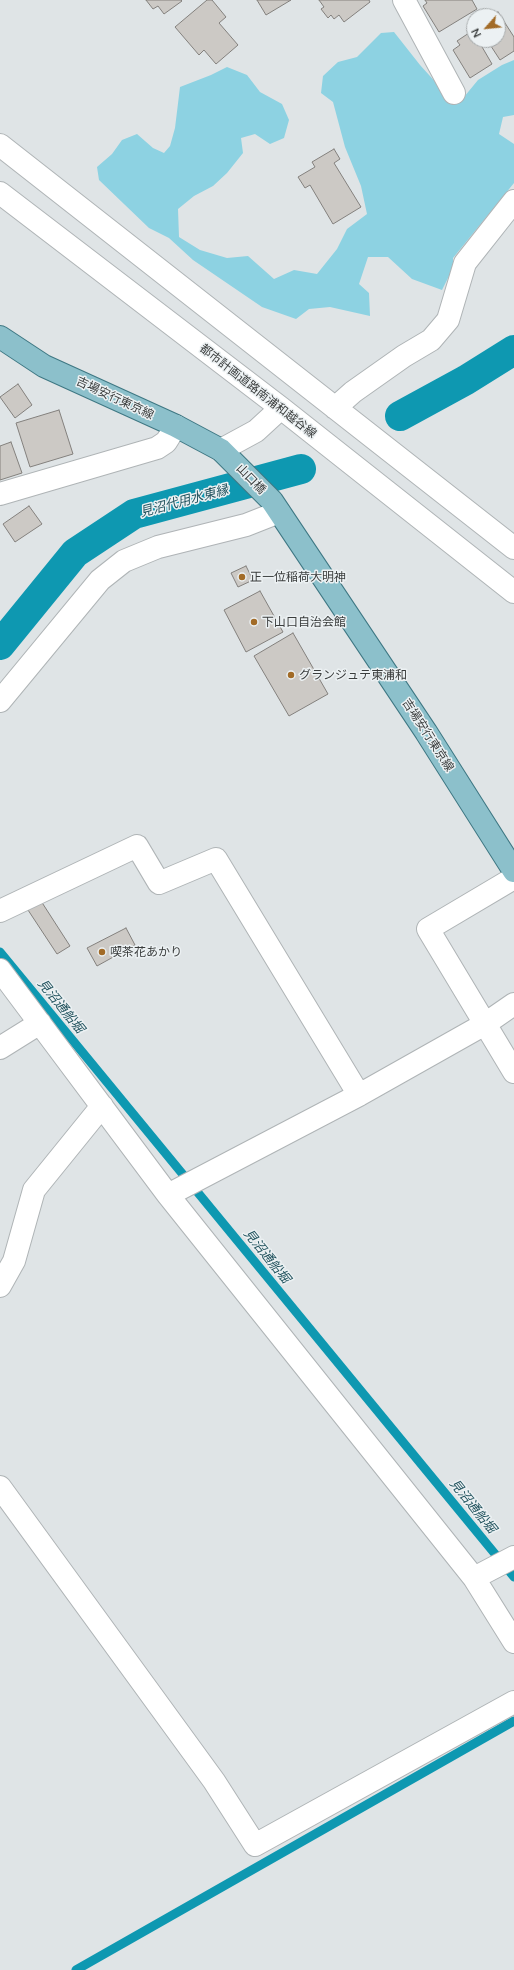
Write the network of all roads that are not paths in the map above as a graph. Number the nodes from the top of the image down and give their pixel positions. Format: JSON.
{"nodes":[{"id":1,"x":404,"y":0,"type":"edge"},
{"id":2,"x":454,"y":93,"type":"dead end"},
{"id":3,"x":0,"y":144,"type":"edge"},
{"id":4,"x":0,"y":192,"type":"edge"},
{"id":5,"x":514,"y":201,"type":"edge"},
{"id":6,"x":0,"y":337,"type":"edge"},
{"id":7,"x":281,"y":408,"type":"junction"},
{"id":8,"x":335,"y":408,"type":"junction"},
{"id":9,"x":176,"y":426,"type":"junction"},
{"id":10,"x":226,"y":454,"type":"junction"},
{"id":11,"x":0,"y":494,"type":"edge"},
{"id":12,"x":276,"y":506,"type":"junction"},
{"id":13,"x":514,"y":548,"type":"edge"},
{"id":14,"x":514,"y":592,"type":"edge"},
{"id":15,"x":0,"y":701,"type":"edge"},
{"id":16,"x":514,"y":872,"type":"edge"},
{"id":17,"x":514,"y":878,"type":"edge"},
{"id":18,"x":1,"y":910,"type":"edge"},
{"id":19,"x":0,"y":970,"type":"edge"},
{"id":20,"x":514,"y":1004,"type":"edge"},
{"id":21,"x":40,"y":1024,"type":"junction"},
{"id":22,"x":485,"y":1024,"type":"junction"},
{"id":23,"x":0,"y":1048,"type":"edge"},
{"id":24,"x":514,"y":1072,"type":"edge"},
{"id":25,"x":359,"y":1095,"type":"junction"},
{"id":26,"x":102,"y":1106,"type":"junction"},
{"id":27,"x":168,"y":1195,"type":"junction"},
{"id":28,"x":0,"y":1244,"type":"edge"},
{"id":29,"x":14,"y":1261,"type":"junction"},
{"id":30,"x":0,"y":1286,"type":"edge"},
{"id":31,"x":0,"y":1487,"type":"edge"},
{"id":32,"x":514,"y":1558,"type":"edge"},
{"id":33,"x":474,"y":1578,"type":"junction"},
{"id":34,"x":514,"y":1642,"type":"edge"},
{"id":35,"x":514,"y":1702,"type":"edge"}],
"edges":[{"from":1,"to":2,"type":"street"},
{"from":3,"to":8,"type":"street"},
{"from":4,"to":7,"type":"street","name":"都市計画道路南浦和越谷線"},
{"from":5,"to":8,"type":"street"},
{"from":6,"to":9,"type":"main road","name":"吉場安行東京線"},
{"from":7,"to":10,"type":"street"},
{"from":7,"to":14,"type":"street","name":"都市計画道路南浦和越谷線"},
{"from":8,"to":13,"type":"street"},
{"from":9,"to":10,"type":"main road","name":"吉場安行東京線"},
{"from":9,"to":11,"type":"street"},
{"from":10,"to":12,"type":"main road","name":"山口橋"},
{"from":12,"to":15,"type":"street"},
{"from":12,"to":16,"type":"main road","name":"吉場安行東京線"},
{"from":17,"to":22,"type":"street"},
{"from":18,"to":25,"type":"street"},
{"from":19,"to":21,"type":"street"},
{"from":20,"to":22,"type":"street"},
{"from":21,"to":23,"type":"street"},
{"from":21,"to":26,"type":"street"},
{"from":22,"to":24,"type":"street"},
{"from":22,"to":25,"type":"street"},
{"from":25,"to":27,"type":"street"},
{"from":26,"to":27,"type":"street"},
{"from":26,"to":29,"type":"street"},
{"from":27,"to":33,"type":"street"},
{"from":28,"to":29,"type":"street"},
{"from":29,"to":30,"type":"street"},
{"from":31,"to":35,"type":"street"},
{"from":32,"to":33,"type":"street"},
{"from":33,"to":34,"type":"street"}]}
